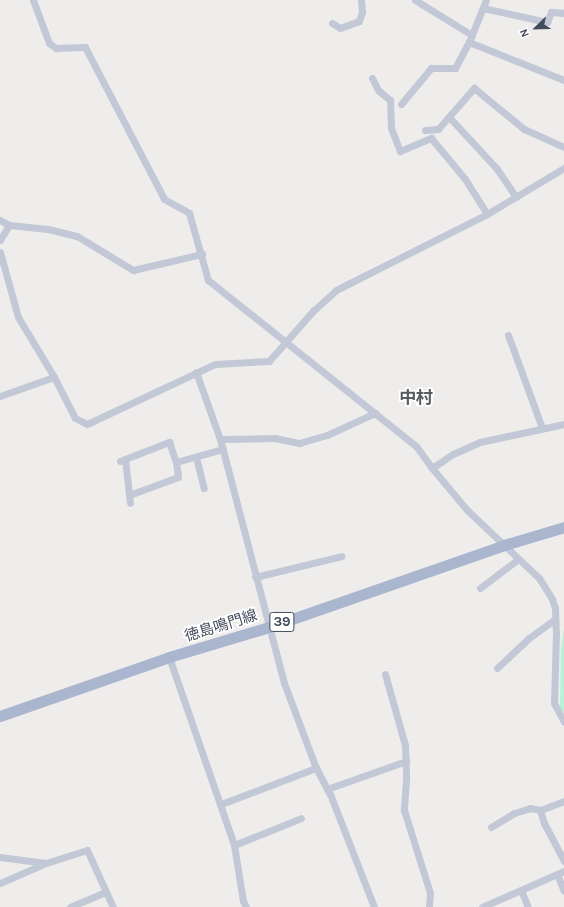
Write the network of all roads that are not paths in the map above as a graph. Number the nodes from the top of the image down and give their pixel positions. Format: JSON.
{"nodes":[{"id":1,"x":33,"y":0,"type":"edge"},
{"id":2,"x":362,"y":0,"type":"edge"},
{"id":3,"x":415,"y":0,"type":"edge"},
{"id":4,"x":486,"y":0,"type":"edge"},
{"id":5,"x":483,"y":8,"type":"junction"},
{"id":6,"x":564,"y":13,"type":"edge"},
{"id":7,"x":332,"y":23,"type":"dead end"},
{"id":8,"x":472,"y":35,"type":"junction"},
{"id":9,"x":469,"y":42,"type":"junction"},
{"id":10,"x":372,"y":78,"type":"dead end"},
{"id":11,"x":564,"y":80,"type":"edge"},
{"id":12,"x":401,"y":104,"type":"dead end"},
{"id":13,"x":448,"y":117,"type":"junction"},
{"id":14,"x":425,"y":130,"type":"dead end"},
{"id":15,"x":564,"y":147,"type":"edge"},
{"id":16,"x":564,"y":168,"type":"edge"},
{"id":17,"x":516,"y":197,"type":"junction"},
{"id":18,"x":487,"y":214,"type":"junction"},
{"id":19,"x":0,"y":220,"type":"edge"},
{"id":20,"x":9,"y":225,"type":"junction"},
{"id":21,"x":0,"y":240,"type":"edge"},
{"id":22,"x":0,"y":252,"type":"edge"},
{"id":23,"x":202,"y":254,"type":"junction"},
{"id":24,"x":508,"y":335,"type":"dead end"},
{"id":25,"x":286,"y":342,"type":"junction"},
{"id":26,"x":196,"y":372,"type":"junction"},
{"id":27,"x":54,"y":376,"type":"junction"},
{"id":28,"x":0,"y":396,"type":"edge"},
{"id":29,"x":375,"y":413,"type":"junction"},
{"id":30,"x":564,"y":424,"type":"edge"},
{"id":31,"x":542,"y":428,"type":"junction"},
{"id":32,"x":220,"y":439,"type":"junction"},
{"id":33,"x":223,"y":449,"type":"junction"},
{"id":34,"x":196,"y":457,"type":"junction"},
{"id":35,"x":176,"y":462,"type":"junction"},
{"id":36,"x":432,"y":468,"type":"junction"},
{"id":37,"x":204,"y":488,"type":"dead end"},
{"id":38,"x":564,"y":527,"type":"edge"},
{"id":39,"x":504,"y":545,"type":"junction"},
{"id":40,"x":342,"y":556,"type":"dead end"},
{"id":41,"x":518,"y":559,"type":"junction"},
{"id":42,"x":255,"y":577,"type":"junction"},
{"id":43,"x":480,"y":588,"type":"dead end"},
{"id":44,"x":555,"y":619,"type":"junction"},
{"id":45,"x":269,"y":627,"type":"junction"},
{"id":46,"x":169,"y":657,"type":"junction"},
{"id":47,"x":497,"y":668,"type":"dead end"},
{"id":48,"x":385,"y":674,"type":"dead end"},
{"id":49,"x":0,"y":716,"type":"edge"},
{"id":50,"x":564,"y":722,"type":"edge"},
{"id":51,"x":406,"y":761,"type":"junction"},
{"id":52,"x":316,"y":768,"type":"junction"},
{"id":53,"x":327,"y":789,"type":"junction"},
{"id":54,"x":564,"y":801,"type":"edge"},
{"id":55,"x":221,"y":804,"type":"junction"},
{"id":56,"x":540,"y":810,"type":"junction"},
{"id":57,"x":302,"y":818,"type":"dead end"},
{"id":58,"x":491,"y":827,"type":"dead end"},
{"id":59,"x":234,"y":845,"type":"junction"},
{"id":60,"x":0,"y":857,"type":"edge"},
{"id":61,"x":564,"y":861,"type":"edge"},
{"id":62,"x":46,"y":863,"type":"junction"},
{"id":63,"x":561,"y":873,"type":"edge"},
{"id":64,"x":0,"y":883,"type":"edge"},
{"id":65,"x":521,"y":890,"type":"junction"},
{"id":66,"x":564,"y":891,"type":"edge"},
{"id":67,"x":106,"y":892,"type":"junction"},
{"id":68,"x":485,"y":906,"type":"edge"},
{"id":69,"x":70,"y":907,"type":"edge"},
{"id":70,"x":113,"y":907,"type":"edge"},
{"id":71,"x":246,"y":907,"type":"edge"},
{"id":72,"x":374,"y":907,"type":"edge"},
{"id":73,"x":429,"y":907,"type":"edge"},
{"id":74,"x":528,"y":907,"type":"edge"}],
"edges":[{"from":1,"to":23,"type":"street"},
{"from":2,"to":7,"type":"street"},
{"from":3,"to":8,"type":"street"},
{"from":4,"to":5,"type":"street"},
{"from":5,"to":6,"type":"street"},
{"from":5,"to":8,"type":"street"},
{"from":8,"to":9,"type":"street"},
{"from":9,"to":11,"type":"street"},
{"from":9,"to":12,"type":"street"},
{"from":10,"to":18,"type":"street"},
{"from":13,"to":14,"type":"street"},
{"from":13,"to":15,"type":"street"},
{"from":13,"to":17,"type":"street"},
{"from":16,"to":17,"type":"street"},
{"from":17,"to":18,"type":"street"},
{"from":18,"to":25,"type":"street"},
{"from":19,"to":20,"type":"street"},
{"from":20,"to":21,"type":"street"},
{"from":20,"to":23,"type":"street"},
{"from":22,"to":27,"type":"street"},
{"from":23,"to":25,"type":"street"},
{"from":24,"to":31,"type":"street"},
{"from":25,"to":26,"type":"street"},
{"from":25,"to":29,"type":"street"},
{"from":26,"to":27,"type":"street"},
{"from":26,"to":32,"type":"street"},
{"from":27,"to":28,"type":"street"},
{"from":29,"to":32,"type":"street"},
{"from":29,"to":36,"type":"street"},
{"from":30,"to":31,"type":"street"},
{"from":31,"to":36,"type":"street"},
{"from":32,"to":33,"type":"street"},
{"from":33,"to":34,"type":"street"},
{"from":33,"to":42,"type":"street"},
{"from":34,"to":35,"type":"street"},
{"from":34,"to":37,"type":"street"},
{"from":35,"to":35,"type":"street"},
{"from":36,"to":39,"type":"street"},
{"from":38,"to":39,"type":"main road","name":"徳島鳴門線","number":"39"},
{"from":39,"to":41,"type":"street"},
{"from":39,"to":45,"type":"main road","name":"徳島鳴門線","number":"39"},
{"from":40,"to":42,"type":"street"},
{"from":41,"to":43,"type":"street"},
{"from":41,"to":44,"type":"street"},
{"from":42,"to":45,"type":"street"},
{"from":44,"to":47,"type":"street"},
{"from":44,"to":50,"type":"street"},
{"from":45,"to":46,"type":"main road","name":"徳島鳴門線","number":"39"},
{"from":45,"to":52,"type":"street"},
{"from":46,"to":49,"type":"main road","name":"徳島鳴門線","number":"39"},
{"from":46,"to":55,"type":"street"},
{"from":48,"to":51,"type":"street"},
{"from":51,"to":53,"type":"street"},
{"from":51,"to":73,"type":"street"},
{"from":52,"to":53,"type":"street"},
{"from":52,"to":55,"type":"street"},
{"from":53,"to":72,"type":"street"},
{"from":54,"to":56,"type":"street"},
{"from":55,"to":59,"type":"street"},
{"from":56,"to":58,"type":"street"},
{"from":56,"to":61,"type":"street"},
{"from":57,"to":59,"type":"street"},
{"from":59,"to":71,"type":"street"},
{"from":60,"to":62,"type":"street"},
{"from":62,"to":64,"type":"street"},
{"from":62,"to":67,"type":"street"},
{"from":63,"to":65,"type":"street"},
{"from":63,"to":66,"type":"street"},
{"from":65,"to":68,"type":"street"},
{"from":65,"to":74,"type":"street"},
{"from":67,"to":69,"type":"street"},
{"from":67,"to":70,"type":"street"}]}
